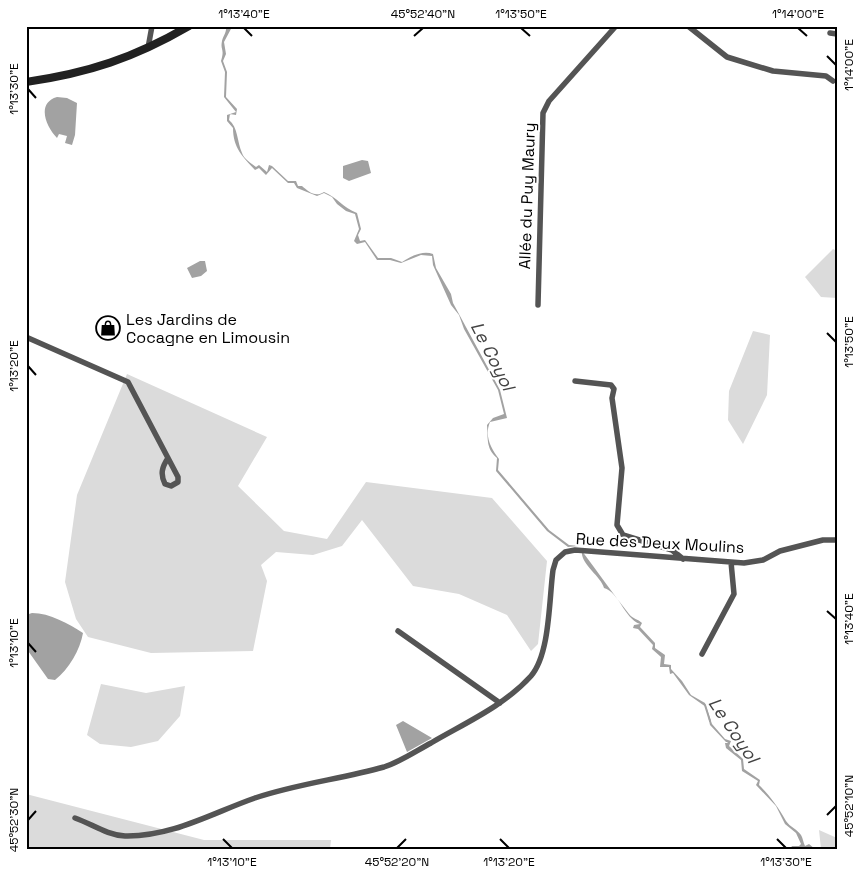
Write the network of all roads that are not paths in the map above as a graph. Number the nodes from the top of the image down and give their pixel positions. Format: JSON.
{"nodes":[{"id":1,"x":152,"y":26,"type":"edge"},
{"id":2,"x":189,"y":26,"type":"edge"},
{"id":3,"x":616,"y":26,"type":"edge"},
{"id":4,"x":688,"y":26,"type":"edge"},
{"id":5,"x":148,"y":48,"type":"junction"},
{"id":6,"x":833,"y":81,"type":"dead end"},
{"id":7,"x":26,"y":82,"type":"edge"},
{"id":8,"x":538,"y":305,"type":"dead end"},
{"id":9,"x":26,"y":337,"type":"edge"},
{"id":10,"x":575,"y":381,"type":"dead end"},
{"id":11,"x":168,"y":458,"type":"dead end"},
{"id":12,"x":837,"y":540,"type":"edge"},
{"id":13,"x":684,"y":560,"type":"junction"},
{"id":14,"x":731,"y":562,"type":"junction"},
{"id":15,"x":398,"y":631,"type":"dead end"},
{"id":16,"x":702,"y":654,"type":"dead end"},
{"id":17,"x":500,"y":703,"type":"junction"},
{"id":18,"x":76,"y":818,"type":"dead end"}],
"edges":[{"from":1,"to":5,"type":"street"},
{"from":2,"to":5,"type":"main road"},
{"from":3,"to":8,"type":"street","name":"Allée du Puy Maury"},
{"from":4,"to":6,"type":"street"},
{"from":5,"to":7,"type":"main road"},
{"from":9,"to":11,"type":"street"},
{"from":10,"to":13,"type":"street"},
{"from":12,"to":14,"type":"street","name":"Rue des Deux Moulins"},
{"from":13,"to":14,"type":"street","name":"Rue des Deux Moulins"},
{"from":13,"to":17,"type":"street","name":"Rue des Deux Moulins"},
{"from":14,"to":16,"type":"street"},
{"from":15,"to":17,"type":"street"},
{"from":17,"to":18,"type":"street","name":"Rue des Deux Moulins"}]}
